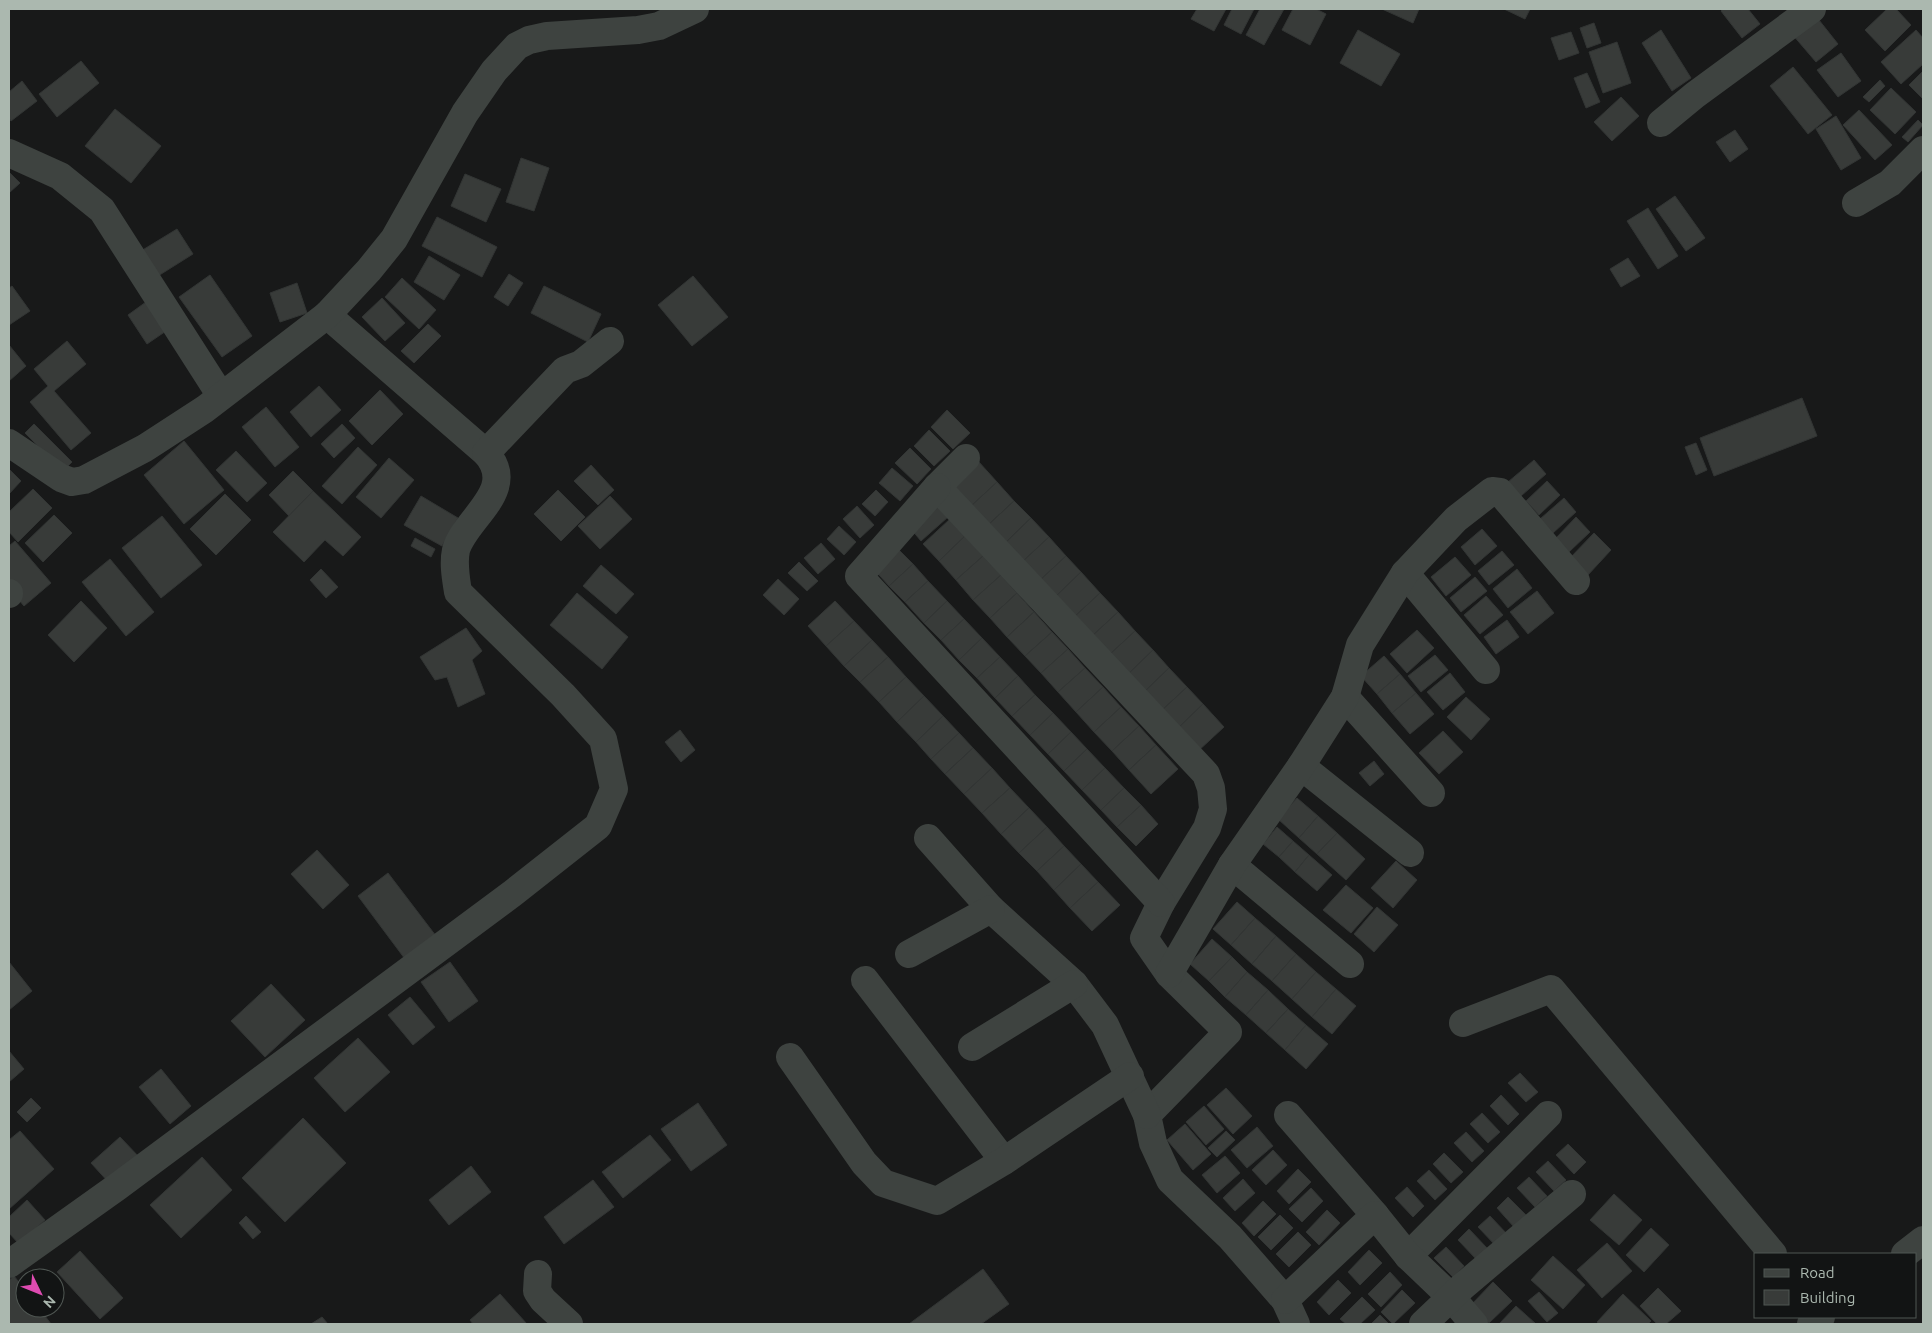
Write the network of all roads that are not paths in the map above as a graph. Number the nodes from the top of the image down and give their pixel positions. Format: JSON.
{"nodes":[{"id":1,"x":695,"y":9,"type":"edge"},
{"id":2,"x":1812,"y":9,"type":"edge"},
{"id":3,"x":1661,"y":123,"type":"dead end"},
{"id":4,"x":1923,"y":150,"type":"edge"},
{"id":5,"x":9,"y":153,"type":"edge"},
{"id":6,"x":1856,"y":203,"type":"dead end"},
{"id":7,"x":327,"y":315,"type":"junction"},
{"id":8,"x":610,"y":342,"type":"dead end"},
{"id":9,"x":221,"y":396,"type":"junction"},
{"id":10,"x":9,"y":443,"type":"edge"},
{"id":11,"x":486,"y":453,"type":"junction"},
{"id":12,"x":966,"y":458,"type":"dead end"},
{"id":13,"x":937,"y":487,"type":"junction"},
{"id":14,"x":1405,"y":573,"type":"junction"},
{"id":15,"x":1576,"y":581,"type":"dead end"},
{"id":16,"x":1486,"y":670,"type":"dead end"},
{"id":17,"x":1345,"y":697,"type":"junction"},
{"id":18,"x":1301,"y":766,"type":"junction"},
{"id":19,"x":1431,"y":793,"type":"dead end"},
{"id":20,"x":928,"y":838,"type":"dead end"},
{"id":21,"x":1410,"y":853,"type":"dead end"},
{"id":22,"x":1232,"y":865,"type":"junction"},
{"id":23,"x":1162,"y":903,"type":"junction"},
{"id":24,"x":991,"y":909,"type":"junction"},
{"id":25,"x":909,"y":954,"type":"dead end"},
{"id":26,"x":1350,"y":964,"type":"dead end"},
{"id":27,"x":1169,"y":974,"type":"junction"},
{"id":28,"x":864,"y":980,"type":"dead end"},
{"id":29,"x":1074,"y":984,"type":"junction"},
{"id":30,"x":1463,"y":1023,"type":"dead end"},
{"id":31,"x":972,"y":1047,"type":"dead end"},
{"id":32,"x":790,"y":1057,"type":"dead end"},
{"id":33,"x":1130,"y":1076,"type":"junction"},
{"id":34,"x":1147,"y":1115,"type":"junction"},
{"id":35,"x":1548,"y":1115,"type":"dead end"},
{"id":36,"x":1288,"y":1116,"type":"dead end"},
{"id":37,"x":1004,"y":1161,"type":"junction"},
{"id":38,"x":1572,"y":1194,"type":"dead end"},
{"id":39,"x":1375,"y":1215,"type":"junction"},
{"id":40,"x":1923,"y":1240,"type":"edge"},
{"id":41,"x":1771,"y":1253,"type":"edge"},
{"id":42,"x":1905,"y":1253,"type":"edge"},
{"id":43,"x":1408,"y":1256,"type":"junction"},
{"id":44,"x":9,"y":1264,"type":"edge"},
{"id":45,"x":538,"y":1274,"type":"dead end"},
{"id":46,"x":1451,"y":1297,"type":"junction"},
{"id":47,"x":1285,"y":1300,"type":"junction"},
{"id":48,"x":569,"y":1324,"type":"edge"},
{"id":49,"x":1296,"y":1324,"type":"edge"},
{"id":50,"x":1423,"y":1324,"type":"edge"},
{"id":51,"x":1474,"y":1324,"type":"edge"}],
"edges":[{"from":1,"to":7,"type":"street"},
{"from":2,"to":3,"type":"street"},
{"from":4,"to":6,"type":"street"},
{"from":5,"to":9,"type":"street"},
{"from":7,"to":9,"type":"street"},
{"from":7,"to":11,"type":"street"},
{"from":8,"to":11,"type":"street"},
{"from":9,"to":10,"type":"street"},
{"from":11,"to":44,"type":"street"},
{"from":12,"to":13,"type":"street"},
{"from":13,"to":23,"type":"street"},
{"from":13,"to":23,"type":"street"},
{"from":14,"to":15,"type":"street"},
{"from":14,"to":16,"type":"street"},
{"from":14,"to":17,"type":"street"},
{"from":17,"to":18,"type":"street"},
{"from":17,"to":19,"type":"street"},
{"from":18,"to":21,"type":"street"},
{"from":18,"to":22,"type":"street"},
{"from":20,"to":24,"type":"street"},
{"from":22,"to":26,"type":"street"},
{"from":22,"to":27,"type":"street"},
{"from":23,"to":27,"type":"street"},
{"from":24,"to":25,"type":"street"},
{"from":24,"to":29,"type":"street"},
{"from":27,"to":34,"type":"street"},
{"from":28,"to":37,"type":"street"},
{"from":29,"to":31,"type":"street"},
{"from":29,"to":33,"type":"street"},
{"from":30,"to":41,"type":"street"},
{"from":32,"to":37,"type":"street"},
{"from":33,"to":34,"type":"street"},
{"from":33,"to":37,"type":"street"},
{"from":34,"to":47,"type":"street"},
{"from":35,"to":43,"type":"street"},
{"from":36,"to":39,"type":"street"},
{"from":38,"to":46,"type":"street"},
{"from":39,"to":43,"type":"street"},
{"from":39,"to":47,"type":"street"},
{"from":40,"to":42,"type":"street"},
{"from":43,"to":46,"type":"street"},
{"from":45,"to":48,"type":"street"},
{"from":46,"to":50,"type":"street"},
{"from":46,"to":51,"type":"street"},
{"from":47,"to":49,"type":"street"}]}
